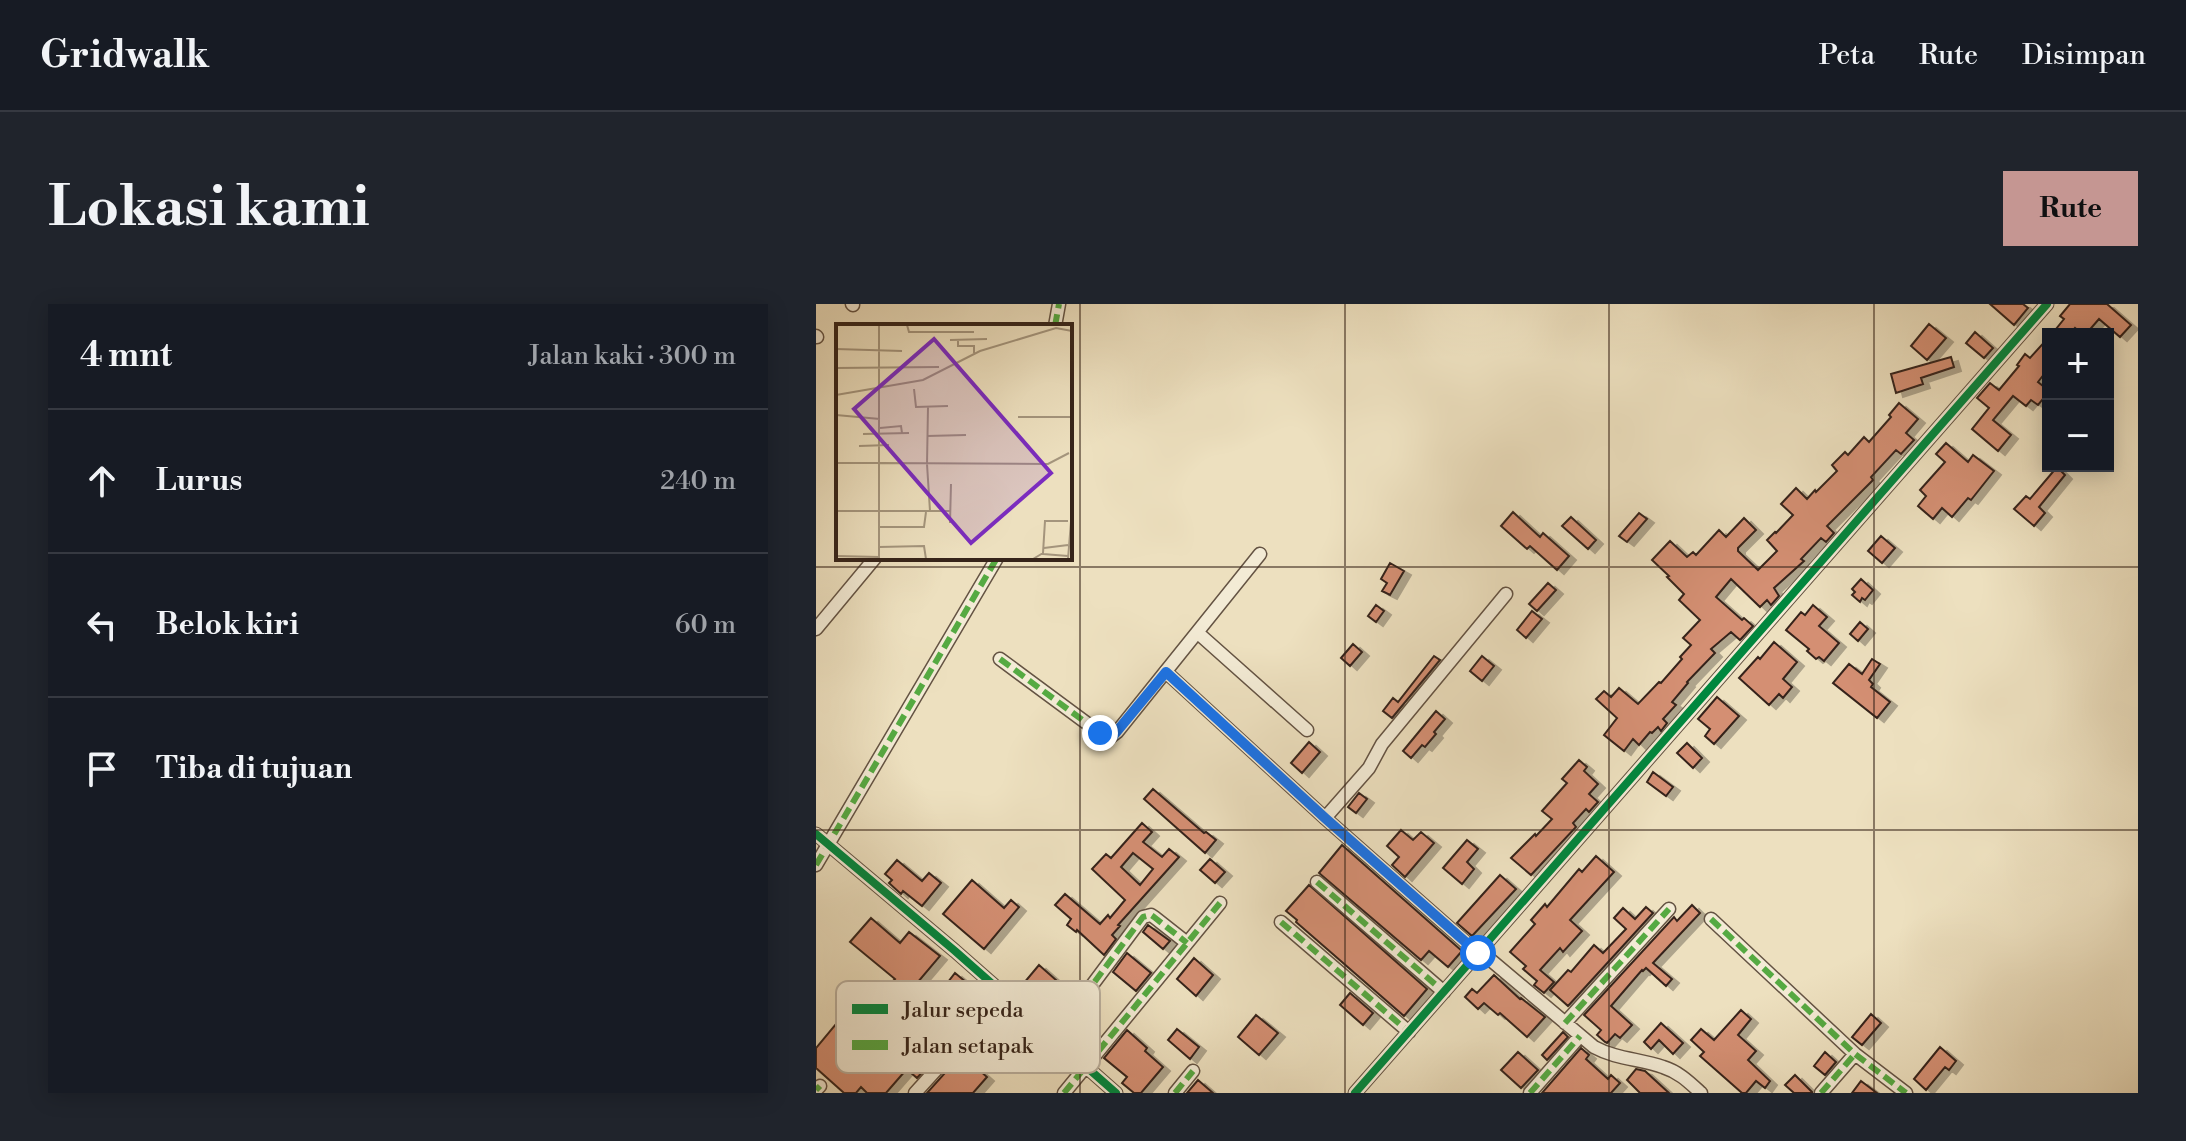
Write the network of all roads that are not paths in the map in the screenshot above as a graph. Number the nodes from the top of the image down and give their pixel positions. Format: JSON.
{"nodes":[{"id":1,"x":1059,"y":304,"type":"edge"},
{"id":2,"x":2047,"y":304,"type":"edge"},
{"id":3,"x":1055,"y":324,"type":"edge"},
{"id":4,"x":1260,"y":554,"type":"dead end"},
{"id":5,"x":873,"y":560,"type":"edge"},
{"id":6,"x":996,"y":560,"type":"edge"},
{"id":7,"x":1506,"y":594,"type":"dead end"},
{"id":8,"x":816,"y":629,"type":"edge"},
{"id":9,"x":1198,"y":633,"type":"junction"},
{"id":10,"x":1000,"y":659,"type":"dead end"},
{"id":11,"x":1166,"y":672,"type":"junction"},
{"id":12,"x":1307,"y":730,"type":"dead end"},
{"id":13,"x":1325,"y":818,"type":"junction"},
{"id":14,"x":816,"y":834,"type":"edge"},
{"id":15,"x":828,"y":844,"type":"junction"},
{"id":16,"x":816,"y":865,"type":"edge"},
{"id":17,"x":1317,"y":882,"type":"dead end"},
{"id":18,"x":1220,"y":903,"type":"dead end"},
{"id":19,"x":1669,"y":909,"type":"dead end"},
{"id":20,"x":1711,"y":919,"type":"dead end"},
{"id":21,"x":1281,"y":922,"type":"dead end"},
{"id":22,"x":1187,"y":943,"type":"junction"},
{"id":23,"x":1479,"y":952,"type":"junction"},
{"id":24,"x":990,"y":981,"type":"edge"},
{"id":25,"x":1095,"y":981,"type":"edge"},
{"id":26,"x":1444,"y":992,"type":"junction"},
{"id":27,"x":1565,"y":1023,"type":"junction"},
{"id":28,"x":1409,"y":1032,"type":"junction"},
{"id":29,"x":1580,"y":1036,"type":"junction"},
{"id":30,"x":1100,"y":1049,"type":"edge"},
{"id":31,"x":1855,"y":1054,"type":"junction"},
{"id":32,"x":1193,"y":1071,"type":"dead end"},
{"id":33,"x":933,"y":1073,"type":"edge"},
{"id":34,"x":1080,"y":1073,"type":"edge"},
{"id":35,"x":1094,"y":1073,"type":"edge"},
{"id":36,"x":915,"y":1093,"type":"edge"},
{"id":37,"x":1064,"y":1093,"type":"edge"},
{"id":38,"x":1116,"y":1093,"type":"edge"},
{"id":39,"x":1175,"y":1093,"type":"edge"},
{"id":40,"x":1355,"y":1093,"type":"edge"},
{"id":41,"x":1530,"y":1093,"type":"edge"},
{"id":42,"x":1701,"y":1093,"type":"edge"},
{"id":43,"x":1821,"y":1093,"type":"edge"},
{"id":44,"x":1906,"y":1093,"type":"edge"}],
"edges":[{"from":1,"to":3,"type":"street"},
{"from":2,"to":23,"type":"street"},
{"from":4,"to":9,"type":"street"},
{"from":5,"to":8,"type":"street"},
{"from":6,"to":15,"type":"street"},
{"from":7,"to":13,"type":"street"},
{"from":9,"to":11,"type":"street"},
{"from":9,"to":12,"type":"street"},
{"from":10,"to":11,"type":"street"},
{"from":11,"to":13,"type":"street"},
{"from":13,"to":23,"type":"street"},
{"from":14,"to":15,"type":"street"},
{"from":15,"to":16,"type":"street"},
{"from":15,"to":24,"type":"street"},
{"from":17,"to":26,"type":"street"},
{"from":18,"to":22,"type":"street"},
{"from":19,"to":27,"type":"street"},
{"from":20,"to":31,"type":"street"},
{"from":21,"to":28,"type":"street"},
{"from":22,"to":25,"type":"street"},
{"from":22,"to":30,"type":"street"},
{"from":23,"to":26,"type":"street"},
{"from":23,"to":27,"type":"street"},
{"from":26,"to":28,"type":"street"},
{"from":27,"to":29,"type":"street"},
{"from":28,"to":40,"type":"street"},
{"from":29,"to":41,"type":"street"},
{"from":29,"to":42,"type":"street"},
{"from":31,"to":43,"type":"street"},
{"from":31,"to":44,"type":"street"},
{"from":32,"to":39,"type":"street"},
{"from":33,"to":36,"type":"street"},
{"from":34,"to":37,"type":"street"},
{"from":35,"to":38,"type":"street"}]}
